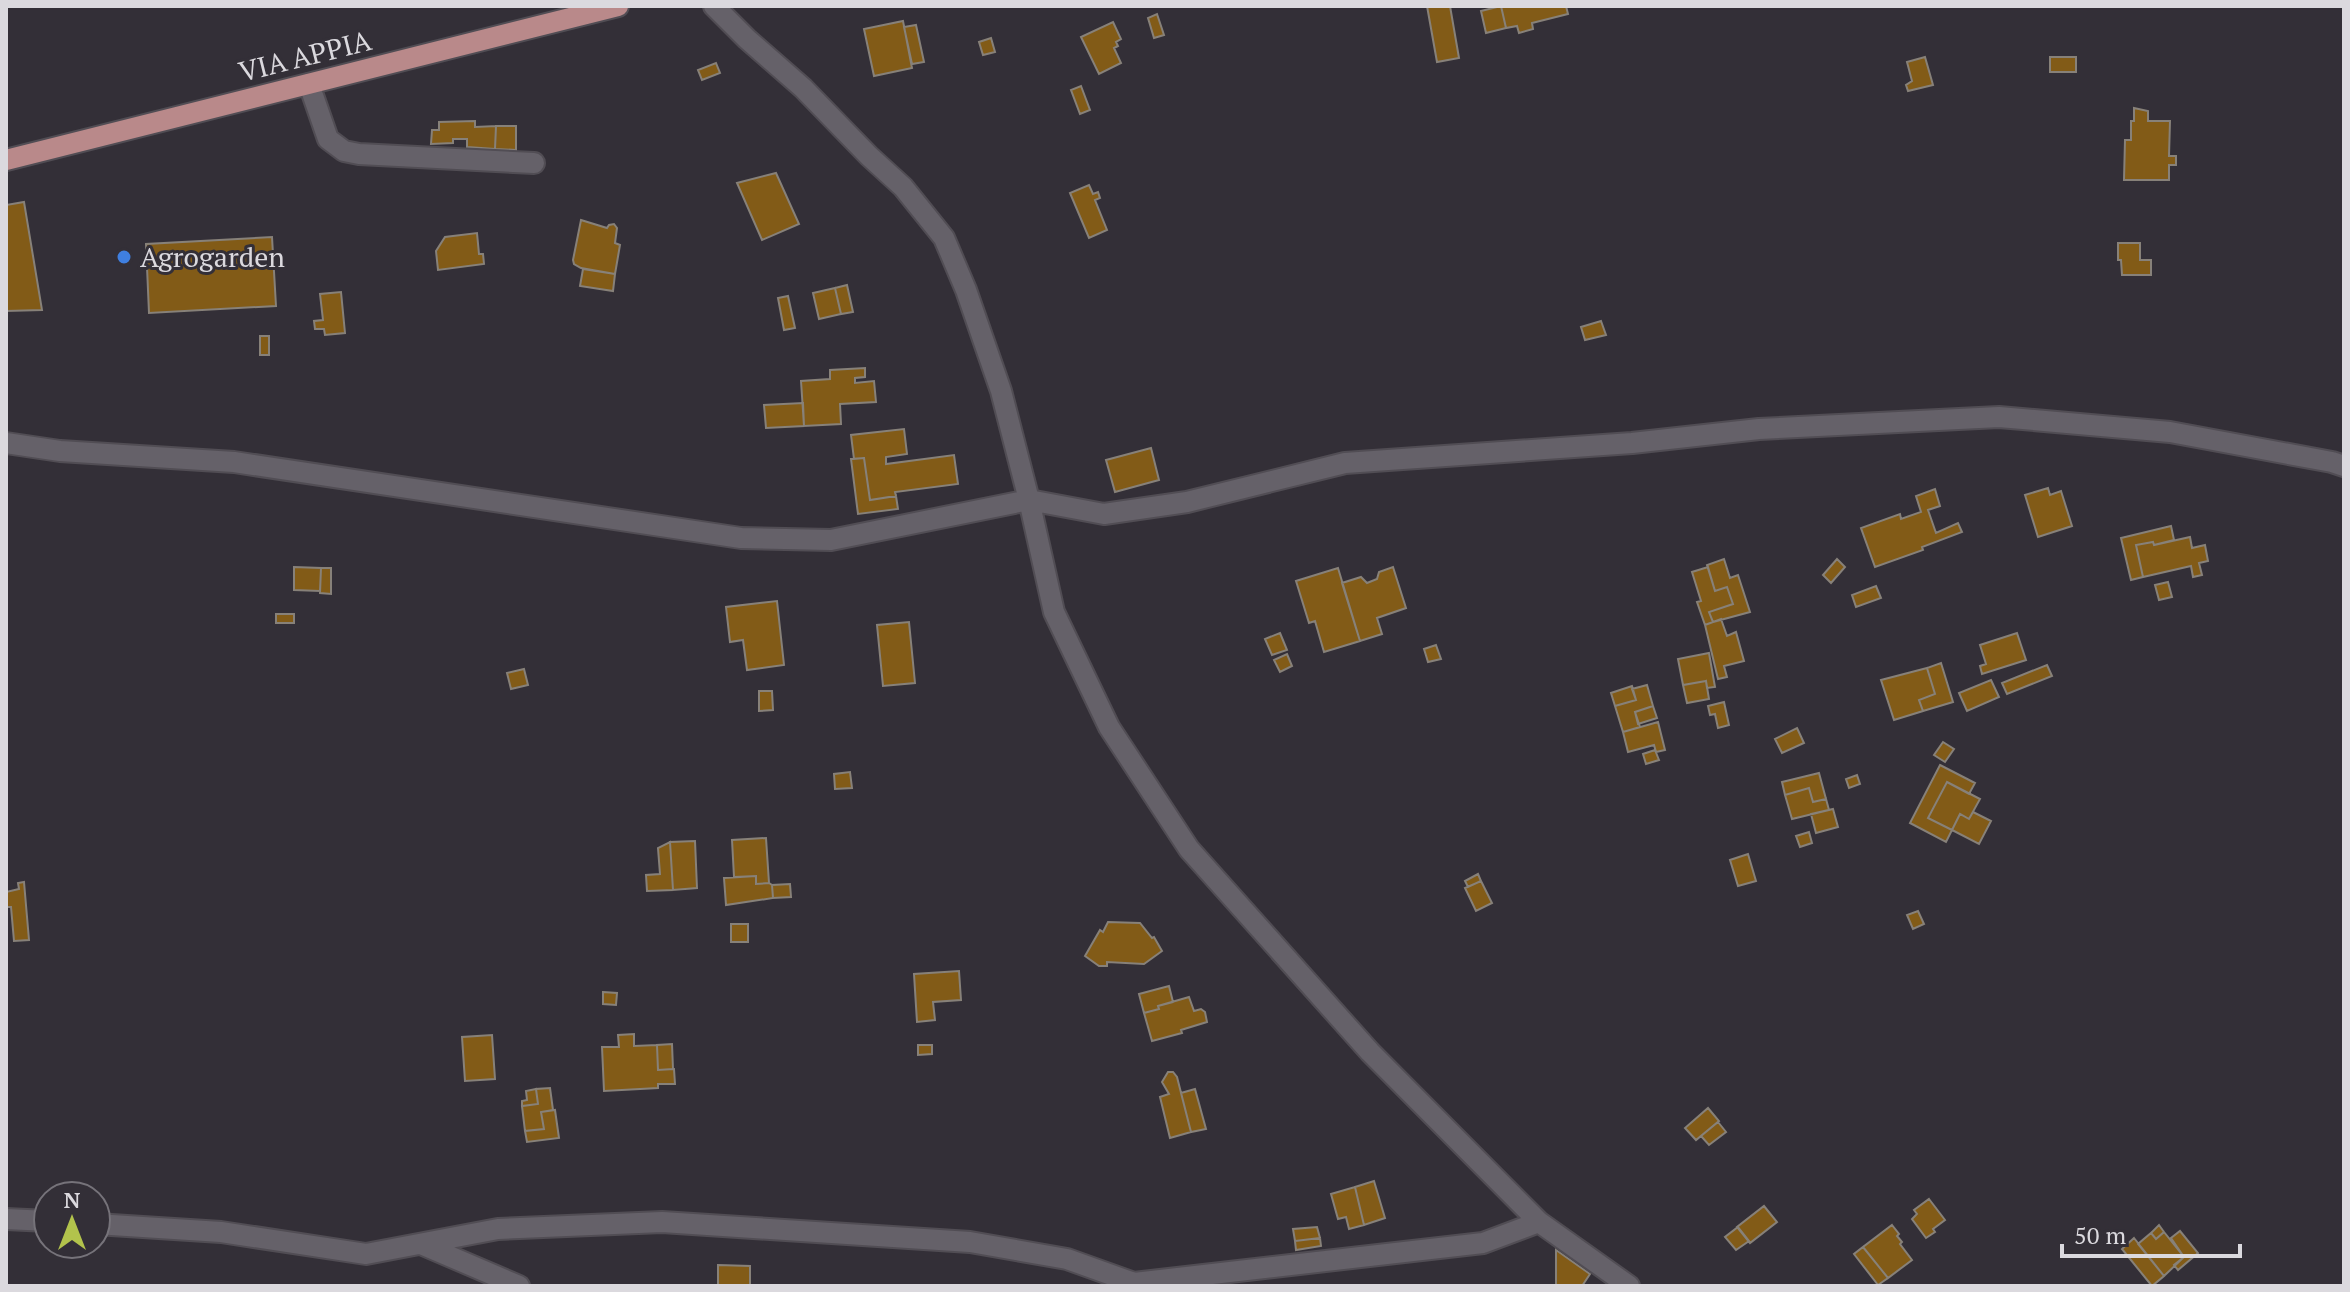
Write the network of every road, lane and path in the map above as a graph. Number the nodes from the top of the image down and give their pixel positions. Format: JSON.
{"nodes":[{"id":1,"x":616,"y":6,"type":"edge"},
{"id":2,"x":714,"y":6,"type":"edge"},
{"id":3,"x":309,"y":84,"type":"junction"},
{"id":4,"x":6,"y":160,"type":"edge"},
{"id":5,"x":534,"y":163,"type":"dead end"},
{"id":6,"x":6,"y":443,"type":"edge"},
{"id":7,"x":2344,"y":466,"type":"edge"},
{"id":8,"x":1029,"y":500,"type":"junction"},
{"id":9,"x":6,"y":1219,"type":"edge"},
{"id":10,"x":32,"y":1220,"type":"edge"},
{"id":11,"x":1539,"y":1222,"type":"junction"},
{"id":12,"x":112,"y":1225,"type":"edge"},
{"id":13,"x":421,"y":1244,"type":"junction"},
{"id":14,"x":519,"y":1286,"type":"edge"},
{"id":15,"x":1629,"y":1286,"type":"edge"}],
"edges":[{"from":1,"to":3,"type":"main road","name":"VIA APPIA"},
{"from":2,"to":8,"type":"street"},
{"from":3,"to":4,"type":"main road","name":"VIA APPIA"},
{"from":3,"to":5,"type":"street"},
{"from":6,"to":8,"type":"street"},
{"from":7,"to":8,"type":"street"},
{"from":8,"to":11,"type":"street"},
{"from":9,"to":10,"type":"street"},
{"from":11,"to":13,"type":"street"},
{"from":11,"to":15,"type":"street"},
{"from":12,"to":13,"type":"street"},
{"from":13,"to":14,"type":"street"}]}
